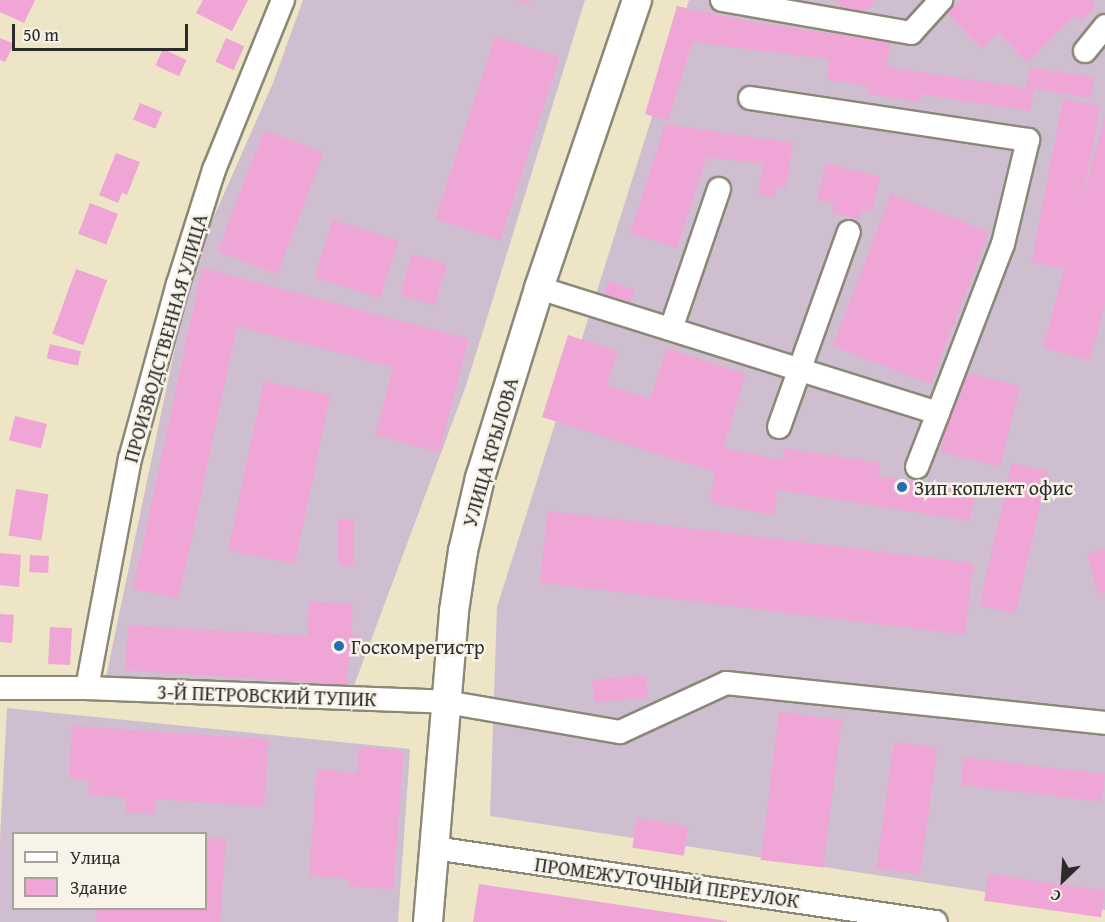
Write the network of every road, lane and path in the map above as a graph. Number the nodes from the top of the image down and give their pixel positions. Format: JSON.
{"nodes":[{"id":1,"x":283,"y":0,"type":"edge"},
{"id":2,"x":637,"y":0,"type":"edge"},
{"id":3,"x":722,"y":0,"type":"edge"},
{"id":4,"x":941,"y":0,"type":"edge"},
{"id":5,"x":1105,"y":26,"type":"edge"},
{"id":6,"x":1085,"y":51,"type":"dead end"},
{"id":7,"x":750,"y":98,"type":"dead end"},
{"id":8,"x":719,"y":189,"type":"dead end"},
{"id":9,"x":849,"y":232,"type":"dead end"},
{"id":10,"x":539,"y":288,"type":"junction"},
{"id":11,"x":671,"y":329,"type":"junction"},
{"id":12,"x":799,"y":369,"type":"junction"},
{"id":13,"x":938,"y":413,"type":"junction"},
{"id":14,"x":779,"y":427,"type":"dead end"},
{"id":15,"x":917,"y":467,"type":"dead end"},
{"id":16,"x":0,"y":688,"type":"edge"},
{"id":17,"x":87,"y":688,"type":"junction"},
{"id":18,"x":446,"y":702,"type":"junction"},
{"id":19,"x":1105,"y":723,"type":"edge"},
{"id":20,"x":434,"y":848,"type":"junction"},
{"id":21,"x":429,"y":922,"type":"edge"},
{"id":22,"x":936,"y":922,"type":"edge"}],
"edges":[{"from":1,"to":17,"type":"street","name":"ПРОИЗВОДСТВЕННАЯ УЛИЦА"},
{"from":2,"to":10,"type":"main road","name":"УЛИЦА КРЫЛОВА"},
{"from":3,"to":4,"type":"street"},
{"from":5,"to":6,"type":"street"},
{"from":7,"to":13,"type":"street"},
{"from":8,"to":11,"type":"street"},
{"from":9,"to":12,"type":"street"},
{"from":10,"to":11,"type":"street"},
{"from":10,"to":18,"type":"main road","name":"УЛИЦА КРЫЛОВА"},
{"from":11,"to":12,"type":"street"},
{"from":12,"to":13,"type":"street"},
{"from":12,"to":14,"type":"street"},
{"from":13,"to":15,"type":"street"},
{"from":16,"to":17,"type":"street","name":"3-Й ПЕТРОВСКИЙ ТУПИК"},
{"from":17,"to":18,"type":"street","name":"3-Й ПЕТРОВСКИЙ ТУПИК"},
{"from":18,"to":19,"type":"street","name":"3-Й ПЕТРОВСКИЙ ТУПИК"},
{"from":18,"to":20,"type":"main road","name":"УЛИЦА КРЫЛОВА"},
{"from":20,"to":21,"type":"main road","name":"УЛИЦА КРЫЛОВА"},
{"from":20,"to":22,"type":"street","name":"ПРОМЕЖУТОЧНЫЙ ПЕРЕУЛОК"}]}
